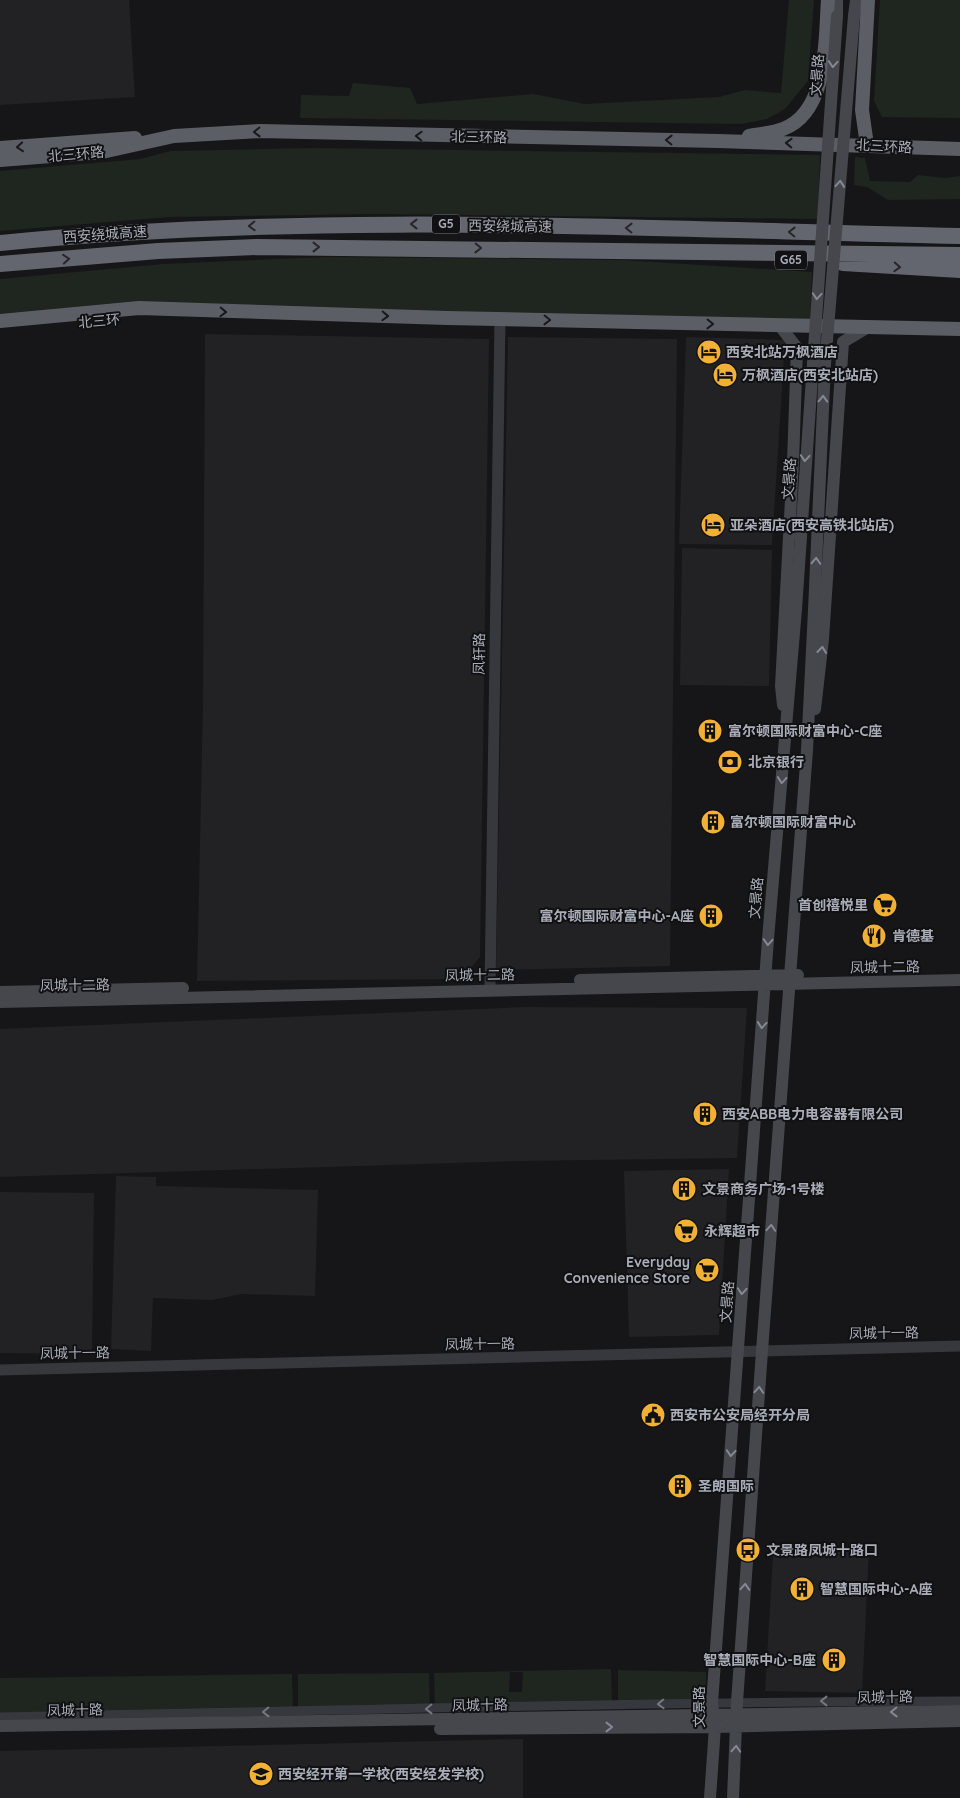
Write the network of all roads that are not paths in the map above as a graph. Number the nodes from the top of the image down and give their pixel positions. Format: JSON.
{"nodes":[{"id":1,"x":828,"y":0,"type":"edge"},
{"id":2,"x":837,"y":0,"type":"edge"},
{"id":3,"x":856,"y":0,"type":"edge"},
{"id":4,"x":868,"y":0,"type":"edge"},
{"id":5,"x":174,"y":136,"type":"junction"},
{"id":6,"x":718,"y":141,"type":"junction"},
{"id":7,"x":868,"y":145,"type":"junction"},
{"id":8,"x":0,"y":148,"type":"edge"},
{"id":9,"x":960,"y":149,"type":"edge"},
{"id":10,"x":0,"y":160,"type":"edge"},
{"id":11,"x":960,"y":234,"type":"edge"},
{"id":12,"x":0,"y":243,"type":"edge"},
{"id":13,"x":621,"y":250,"type":"junction"},
{"id":14,"x":960,"y":255,"type":"edge"},
{"id":15,"x":0,"y":266,"type":"edge"},
{"id":16,"x":960,"y":270,"type":"edge"},
{"id":17,"x":197,"y":311,"type":"junction"},
{"id":18,"x":500,"y":319,"type":"junction"},
{"id":19,"x":0,"y":321,"type":"edge"},
{"id":20,"x":780,"y":326,"type":"junction"},
{"id":21,"x":868,"y":327,"type":"junction"},
{"id":22,"x":0,"y":329,"type":"edge"},
{"id":23,"x":960,"y":329,"type":"edge"},
{"id":24,"x":786,"y":736,"type":"junction"},
{"id":25,"x":807,"y":750,"type":"junction"},
{"id":26,"x":960,"y":972,"type":"edge"},
{"id":27,"x":788,"y":980,"type":"junction"},
{"id":28,"x":960,"y":980,"type":"edge"},
{"id":29,"x":765,"y":981,"type":"junction"},
{"id":30,"x":489,"y":985,"type":"junction"},
{"id":31,"x":0,"y":992,"type":"edge"},
{"id":32,"x":0,"y":1002,"type":"edge"},
{"id":33,"x":960,"y":1346,"type":"edge"},
{"id":34,"x":762,"y":1351,"type":"junction"},
{"id":35,"x":738,"y":1352,"type":"junction"},
{"id":36,"x":0,"y":1370,"type":"edge"},
{"id":37,"x":960,"y":1701,"type":"edge"},
{"id":38,"x":960,"y":1711,"type":"edge"},
{"id":39,"x":737,"y":1714,"type":"junction"},
{"id":40,"x":714,"y":1715,"type":"junction"},
{"id":41,"x":0,"y":1717,"type":"edge"},
{"id":42,"x":960,"y":1721,"type":"edge"},
{"id":43,"x":0,"y":1726,"type":"edge"},
{"id":44,"x":0,"y":1735,"type":"edge"},
{"id":45,"x":710,"y":1798,"type":"edge"},
{"id":46,"x":733,"y":1798,"type":"edge"}],
"edges":[{"from":1,"to":6,"type":"highway"},
{"from":2,"to":24,"type":"main road","name":"文景路","one_way":true,"bridge":true},
{"from":25,"to":3,"type":"main road","one_way":true,"bridge":true},
{"from":4,"to":7,"type":"highway"},
{"from":6,"to":5,"type":"highway","name":"北三环路","one_way":true},
{"from":5,"to":8,"type":"highway","one_way":true},
{"from":5,"to":10,"type":"highway","name":"北三环路"},
{"from":7,"to":6,"type":"highway","name":"北三环路","one_way":true},
{"from":7,"to":9,"type":"highway","name":"北三环路"},
{"from":11,"to":12,"type":"highway","name":"西安绕城高速","number":"G5","one_way":true},
{"from":13,"to":14,"type":"highway","name":"西安绕城高速","number":"G5"},
{"from":15,"to":13,"type":"highway","name":"西安绕城高速","number":"G5","one_way":true},
{"from":13,"to":16,"type":"highway","number":"G65","one_way":true},
{"from":17,"to":18,"type":"highway","one_way":true},
{"from":17,"to":19,"type":"highway"},
{"from":17,"to":22,"type":"highway","name":"北三环"},
{"from":18,"to":20,"type":"highway","one_way":true},
{"from":18,"to":30,"type":"street","name":"凤轩路"},
{"from":20,"to":21,"type":"highway"},
{"from":20,"to":24,"type":"main road"},
{"from":21,"to":23,"type":"highway"},
{"from":25,"to":21,"type":"main road","one_way":true},
{"from":24,"to":29,"type":"main road","name":"文景路","one_way":true},
{"from":25,"to":27,"type":"main road"},
{"from":26,"to":27,"type":"main road","name":"凤城十二路"},
{"from":27,"to":28,"type":"main road","name":"凤城十二路"},
{"from":27,"to":29,"type":"main road","name":"凤城十二路"},
{"from":34,"to":27,"type":"main road","one_way":true},
{"from":29,"to":30,"type":"main road","name":"凤城十二路"},
{"from":29,"to":35,"type":"main road","name":"文景路","one_way":true},
{"from":30,"to":31,"type":"main road","name":"凤城十二路"},
{"from":30,"to":32,"type":"main road","name":"凤城十二路"},
{"from":33,"to":34,"type":"street","name":"凤城十一路"},
{"from":34,"to":35,"type":"street","name":"凤城十一路"},
{"from":39,"to":34,"type":"main road","one_way":true},
{"from":35,"to":36,"type":"street","name":"凤城十一路"},
{"from":35,"to":40,"type":"main road","name":"文景路","one_way":true},
{"from":37,"to":39,"type":"street","one_way":true},
{"from":38,"to":39,"type":"main road","name":"凤城十路","one_way":true},
{"from":39,"to":40,"type":"main road","name":"凤城十路"},
{"from":39,"to":42,"type":"main road","name":"凤城十路"},
{"from":46,"to":39,"type":"main road","one_way":true},
{"from":40,"to":41,"type":"street","one_way":true},
{"from":40,"to":43,"type":"main road","name":"凤城十路"},
{"from":44,"to":40,"type":"main road","name":"凤城十路","one_way":true},
{"from":40,"to":45,"type":"main road","name":"文景路"}]}
